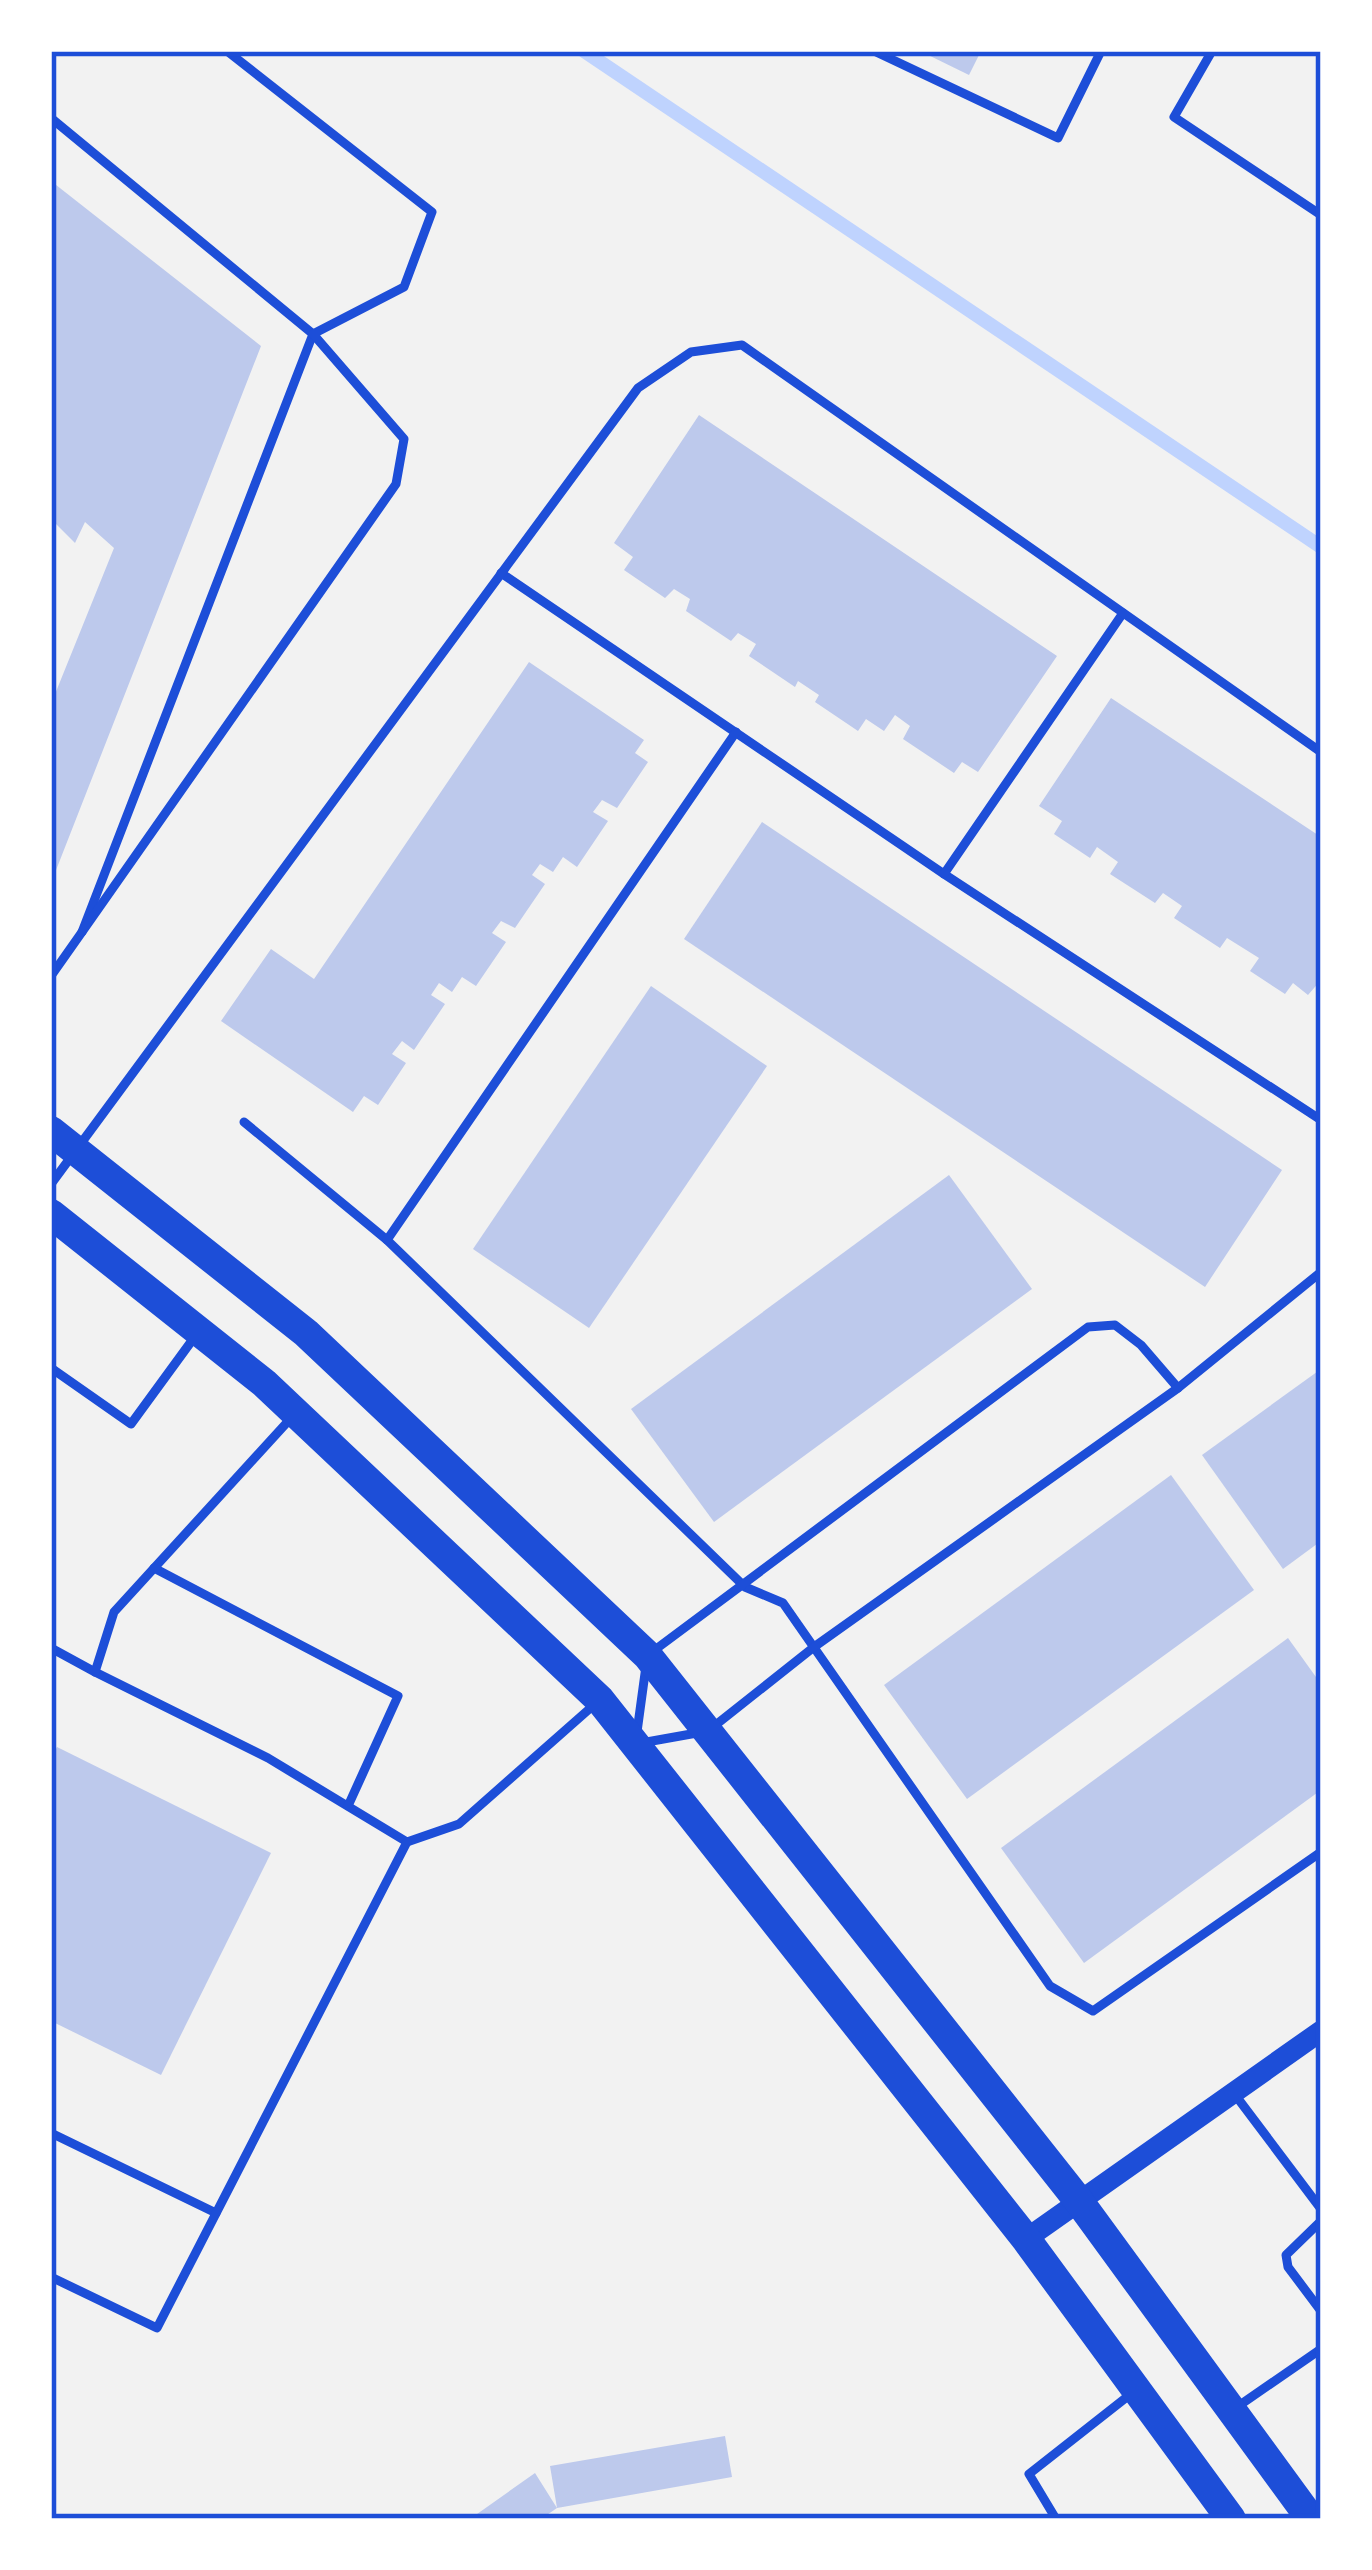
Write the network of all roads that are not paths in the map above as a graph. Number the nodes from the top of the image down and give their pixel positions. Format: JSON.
{"nodes":[{"id":1,"x":227,"y":51,"type":"edge"},
{"id":2,"x":874,"y":51,"type":"edge"},
{"id":3,"x":1101,"y":51,"type":"edge"},
{"id":4,"x":1212,"y":51,"type":"edge"},
{"id":5,"x":51,"y":118,"type":"edge"},
{"id":6,"x":1321,"y":215,"type":"edge"},
{"id":7,"x":314,"y":334,"type":"junction"},
{"id":8,"x":501,"y":573,"type":"junction"},
{"id":9,"x":1123,"y":613,"type":"junction"},
{"id":10,"x":736,"y":732,"type":"junction"},
{"id":11,"x":1321,"y":752,"type":"edge"},
{"id":12,"x":944,"y":874,"type":"junction"},
{"id":13,"x":82,"y":932,"type":"junction"},
{"id":14,"x":51,"y":976,"type":"edge"},
{"id":15,"x":1321,"y":1120,"type":"edge"},
{"id":16,"x":244,"y":1122,"type":"dead end"},
{"id":17,"x":51,"y":1131,"type":"edge"},
{"id":18,"x":77,"y":1151,"type":"junction"},
{"id":19,"x":51,"y":1184,"type":"edge"},
{"id":20,"x":51,"y":1214,"type":"edge"},
{"id":21,"x":387,"y":1240,"type":"junction"},
{"id":22,"x":1321,"y":1272,"type":"edge"},
{"id":23,"x":199,"y":1330,"type":"junction"},
{"id":24,"x":51,"y":1368,"type":"edge"},
{"id":25,"x":1178,"y":1388,"type":"junction"},
{"id":26,"x":296,"y":1413,"type":"junction"},
{"id":27,"x":154,"y":1568,"type":"junction"},
{"id":28,"x":745,"y":1587,"type":"junction"},
{"id":29,"x":814,"y":1647,"type":"junction"},
{"id":30,"x":51,"y":1648,"type":"edge"},
{"id":31,"x":647,"y":1655,"type":"junction"},
{"id":32,"x":95,"y":1672,"type":"junction"},
{"id":33,"x":600,"y":1700,"type":"junction"},
{"id":34,"x":708,"y":1731,"type":"junction"},
{"id":35,"x":636,"y":1744,"type":"junction"},
{"id":36,"x":349,"y":1806,"type":"junction"},
{"id":37,"x":407,"y":1842,"type":"junction"},
{"id":38,"x":1321,"y":1852,"type":"edge"},
{"id":39,"x":1321,"y":2031,"type":"edge"},
{"id":40,"x":1233,"y":2092,"type":"junction"},
{"id":41,"x":51,"y":2133,"type":"edge"},
{"id":42,"x":1078,"y":2200,"type":"junction"},
{"id":43,"x":1321,"y":2210,"type":"edge"},
{"id":44,"x":216,"y":2213,"type":"junction"},
{"id":45,"x":1321,"y":2221,"type":"edge"},
{"id":46,"x":1026,"y":2240,"type":"junction"},
{"id":47,"x":51,"y":2277,"type":"edge"},
{"id":48,"x":1321,"y":2311,"type":"edge"},
{"id":49,"x":1321,"y":2348,"type":"edge"},
{"id":50,"x":1136,"y":2390,"type":"junction"},
{"id":51,"x":1232,"y":2411,"type":"junction"},
{"id":52,"x":1223,"y":2516,"type":"edge"},
{"id":53,"x":1056,"y":2519,"type":"edge"},
{"id":54,"x":1311,"y":2519,"type":"edge"}],
"edges":[{"from":1,"to":7,"type":"lane"},
{"from":2,"to":3,"type":"lane"},
{"from":4,"to":6,"type":"lane"},
{"from":5,"to":7,"type":"lane"},
{"from":7,"to":13,"type":"lane"},
{"from":7,"to":13,"type":"lane"},
{"from":8,"to":9,"type":"lane"},
{"from":8,"to":10,"type":"lane"},
{"from":8,"to":18,"type":"lane"},
{"from":9,"to":11,"type":"lane"},
{"from":9,"to":12,"type":"lane"},
{"from":10,"to":12,"type":"lane"},
{"from":10,"to":21,"type":"lane"},
{"from":12,"to":15,"type":"lane"},
{"from":13,"to":14,"type":"lane"},
{"from":16,"to":21,"type":"lane"},
{"from":17,"to":18,"type":"main road"},
{"from":18,"to":19,"type":"lane"},
{"from":18,"to":31,"type":"main road"},
{"from":20,"to":23,"type":"main road"},
{"from":21,"to":28,"type":"lane"},
{"from":22,"to":25,"type":"lane"},
{"from":23,"to":24,"type":"lane"},
{"from":23,"to":26,"type":"main road"},
{"from":25,"to":28,"type":"lane"},
{"from":25,"to":29,"type":"lane"},
{"from":26,"to":27,"type":"lane"},
{"from":26,"to":33,"type":"main road"},
{"from":27,"to":32,"type":"lane"},
{"from":27,"to":36,"type":"lane"},
{"from":28,"to":29,"type":"lane"},
{"from":28,"to":31,"type":"lane"},
{"from":29,"to":34,"type":"lane"},
{"from":29,"to":38,"type":"lane"},
{"from":30,"to":32,"type":"lane"},
{"from":31,"to":34,"type":"main road"},
{"from":31,"to":35,"type":"lane"},
{"from":32,"to":36,"type":"lane"},
{"from":33,"to":35,"type":"main road"},
{"from":33,"to":37,"type":"lane"},
{"from":34,"to":35,"type":"lane"},
{"from":34,"to":42,"type":"main road"},
{"from":35,"to":46,"type":"main road"},
{"from":36,"to":37,"type":"lane"},
{"from":37,"to":44,"type":"lane"},
{"from":39,"to":40,"type":"street"},
{"from":40,"to":42,"type":"street"},
{"from":40,"to":43,"type":"lane"},
{"from":41,"to":44,"type":"lane"},
{"from":42,"to":46,"type":"street"},
{"from":42,"to":51,"type":"main road"},
{"from":44,"to":47,"type":"lane"},
{"from":45,"to":48,"type":"lane"},
{"from":46,"to":50,"type":"main road"},
{"from":49,"to":51,"type":"lane"},
{"from":50,"to":52,"type":"main road"},
{"from":50,"to":53,"type":"lane"},
{"from":51,"to":54,"type":"main road"}]}
